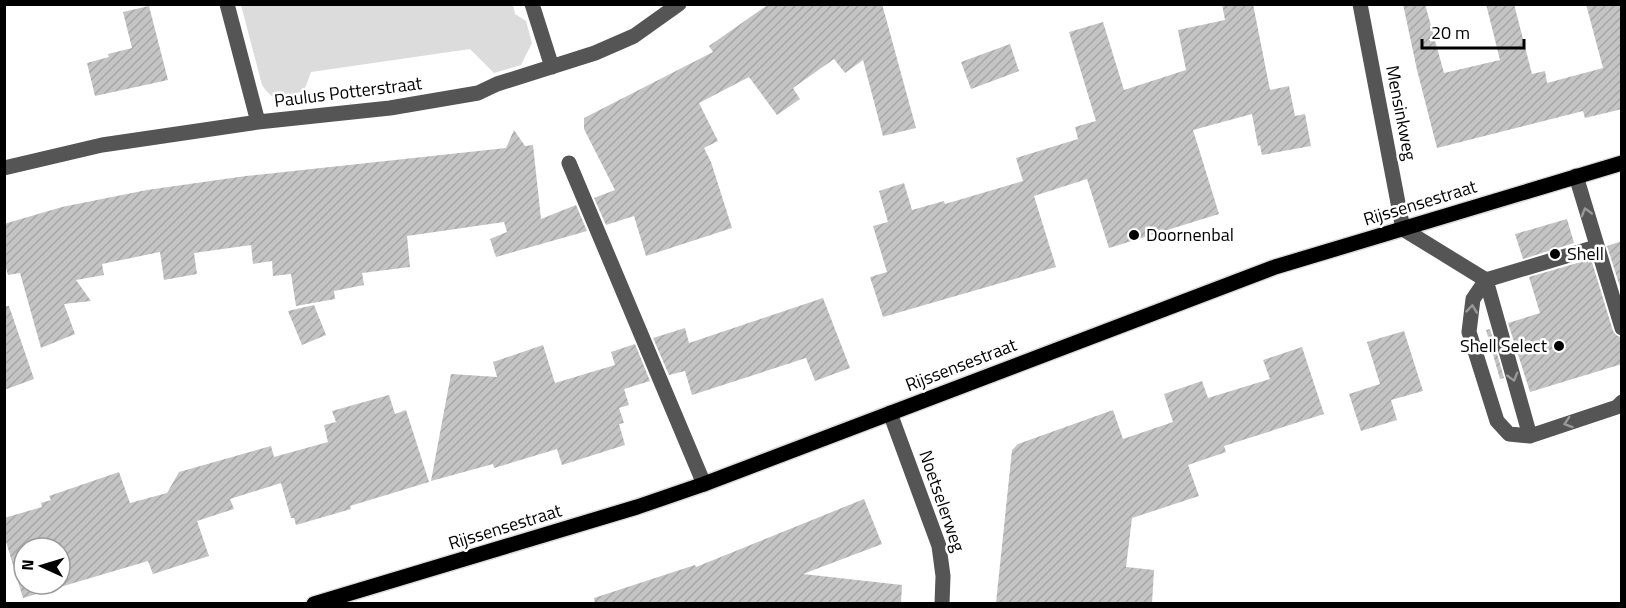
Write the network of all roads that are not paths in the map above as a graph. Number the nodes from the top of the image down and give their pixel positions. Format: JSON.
{"nodes":[{"id":1,"x":227,"y":4,"type":"edge"},
{"id":2,"x":532,"y":4,"type":"edge"},
{"id":3,"x":679,"y":4,"type":"edge"},
{"id":4,"x":1360,"y":4,"type":"edge"},
{"id":5,"x":552,"y":67,"type":"junction"},
{"id":6,"x":258,"y":122,"type":"junction"},
{"id":7,"x":569,"y":163,"type":"dead end"},
{"id":8,"x":1622,"y":163,"type":"edge"},
{"id":9,"x":4,"y":168,"type":"edge"},
{"id":10,"x":1576,"y":176,"type":"junction"},
{"id":11,"x":1403,"y":229,"type":"junction"},
{"id":12,"x":1596,"y":248,"type":"junction"},
{"id":13,"x":1486,"y":280,"type":"junction"},
{"id":14,"x":1622,"y":328,"type":"edge"},
{"id":15,"x":1622,"y":402,"type":"edge"},
{"id":16,"x":890,"y":413,"type":"junction"},
{"id":17,"x":1530,"y":436,"type":"junction"},
{"id":18,"x":704,"y":484,"type":"junction"},
{"id":19,"x":314,"y":603,"type":"edge"},
{"id":20,"x":942,"y":603,"type":"edge"}],
"edges":[{"from":1,"to":6,"type":"street"},
{"from":2,"to":5,"type":"street"},
{"from":3,"to":5,"type":"street","name":"Paulus Potterstraat"},
{"from":4,"to":11,"type":"street","name":"Mensinkweg"},
{"from":5,"to":6,"type":"street","name":"Paulus Potterstraat"},
{"from":6,"to":9,"type":"street","name":"Paulus Potterstraat"},
{"from":7,"to":18,"type":"street"},
{"from":8,"to":10,"type":"main road","name":"Rijssensestraat"},
{"from":10,"to":11,"type":"main road","name":"Rijssensestraat"},
{"from":12,"to":10,"type":"street","one_way":true},
{"from":11,"to":13,"type":"street"},
{"from":11,"to":16,"type":"main road","name":"Rijssensestraat"},
{"from":12,"to":13,"type":"street"},
{"from":12,"to":14,"type":"street"},
{"from":13,"to":17,"type":"street","one_way":true},
{"from":17,"to":13,"type":"street","one_way":true},
{"from":15,"to":17,"type":"street","one_way":true},
{"from":16,"to":18,"type":"main road","name":"Rijssensestraat"},
{"from":16,"to":20,"type":"street","name":"Noetselerweg"},
{"from":18,"to":19,"type":"main road","name":"Rijssensestraat"}]}
